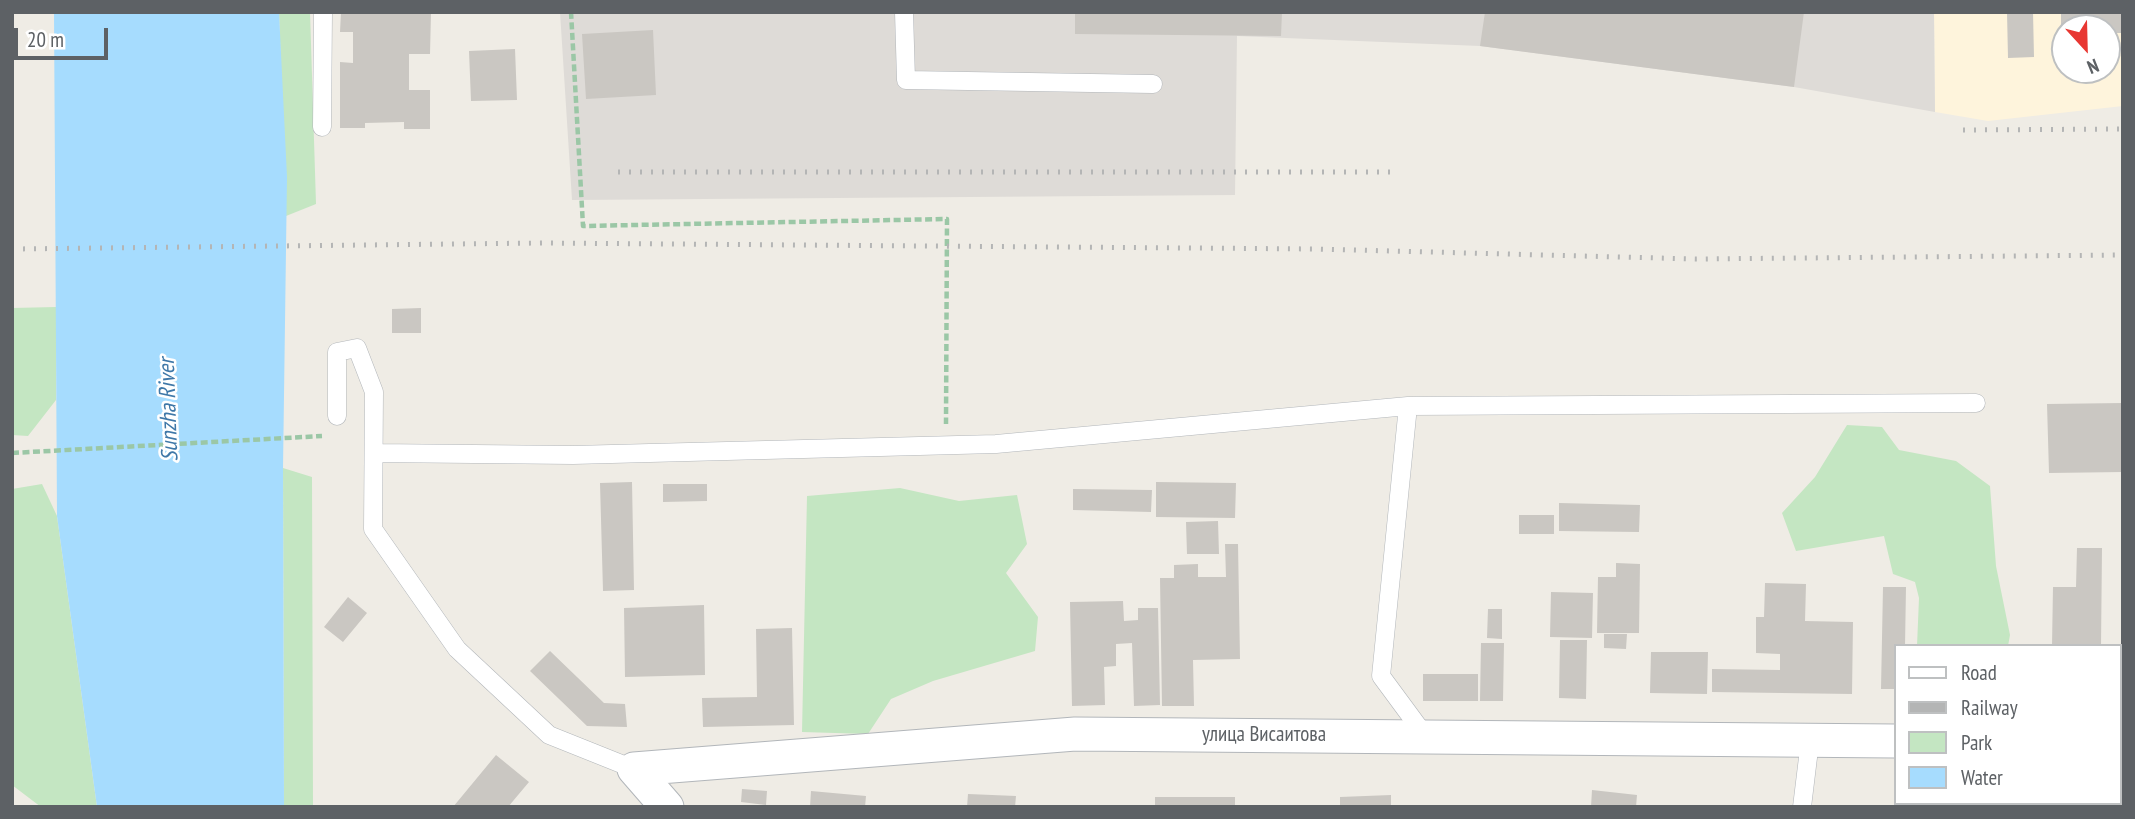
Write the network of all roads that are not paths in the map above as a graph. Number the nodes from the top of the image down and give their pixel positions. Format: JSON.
{"nodes":[{"id":1,"x":323,"y":12,"type":"edge"},
{"id":2,"x":904,"y":12,"type":"edge"},
{"id":3,"x":1153,"y":84,"type":"dead end"},
{"id":4,"x":322,"y":127,"type":"dead end"},
{"id":5,"x":1976,"y":403,"type":"dead end"},
{"id":6,"x":1408,"y":406,"type":"junction"},
{"id":7,"x":337,"y":416,"type":"dead end"},
{"id":8,"x":374,"y":453,"type":"junction"},
{"id":9,"x":1426,"y":737,"type":"junction"},
{"id":10,"x":1810,"y":741,"type":"junction"},
{"id":11,"x":1894,"y":741,"type":"edge"},
{"id":12,"x":634,"y":769,"type":"junction"},
{"id":13,"x":667,"y":807,"type":"edge"},
{"id":14,"x":1802,"y":807,"type":"edge"}],
"edges":[{"from":1,"to":4,"type":"lane"},
{"from":2,"to":3,"type":"lane"},
{"from":5,"to":6,"type":"lane"},
{"from":6,"to":8,"type":"lane"},
{"from":6,"to":9,"type":"lane"},
{"from":7,"to":8,"type":"lane"},
{"from":8,"to":12,"type":"lane"},
{"from":9,"to":10,"type":"street","name":"улица Висаитова"},
{"from":9,"to":12,"type":"street","name":"улица Висаитова"},
{"from":10,"to":11,"type":"street","name":"улица Висаитова"},
{"from":10,"to":14,"type":"lane"},
{"from":12,"to":13,"type":"street"}]}
